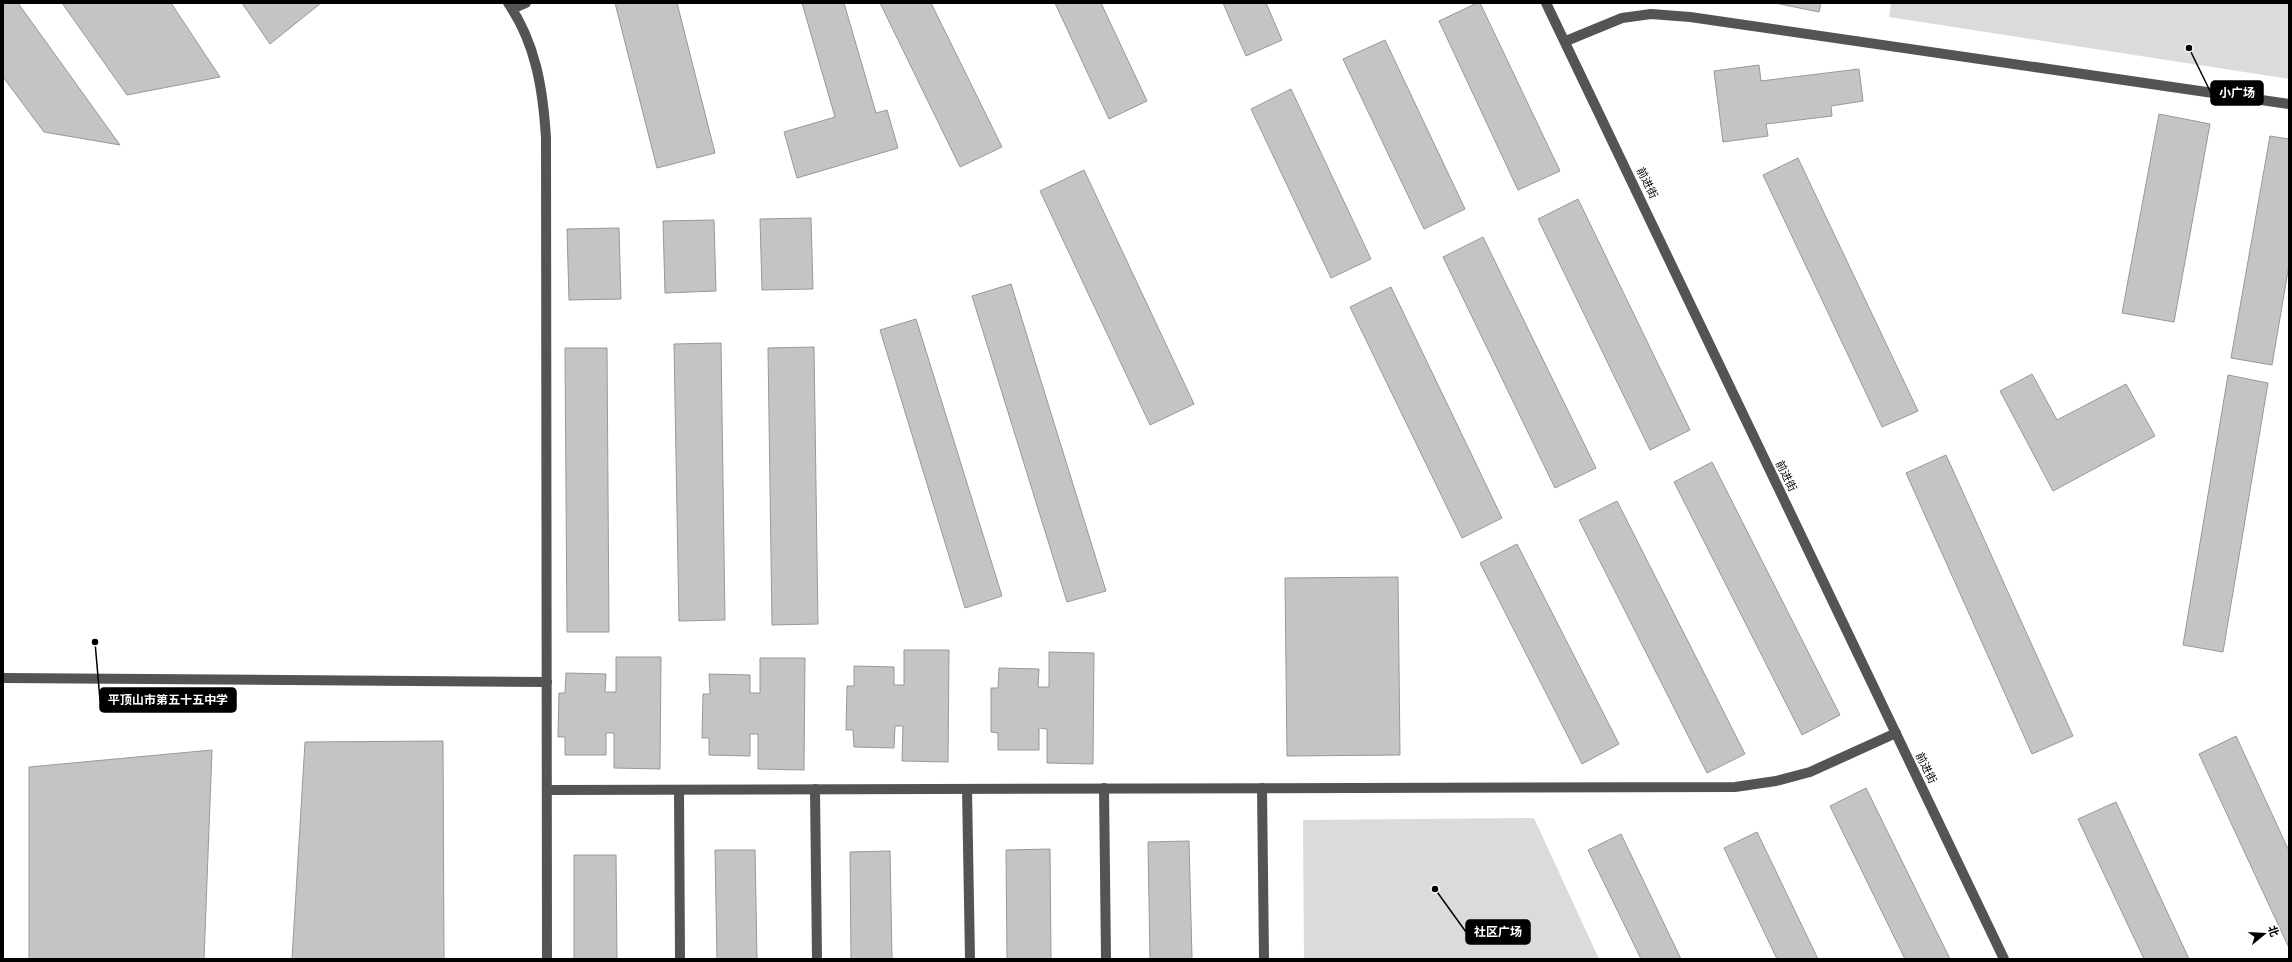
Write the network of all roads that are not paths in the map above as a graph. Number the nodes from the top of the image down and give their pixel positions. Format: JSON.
{"nodes":[{"id":1,"x":526,"y":3,"type":"edge"},
{"id":2,"x":1546,"y":3,"type":"edge"},
{"id":3,"x":510,"y":6,"type":"edge"},
{"id":4,"x":1566,"y":41,"type":"junction"},
{"id":5,"x":2289,"y":104,"type":"edge"},
{"id":6,"x":3,"y":678,"type":"edge"},
{"id":7,"x":547,"y":682,"type":"junction"},
{"id":8,"x":1896,"y":733,"type":"junction"},
{"id":9,"x":1104,"y":788,"type":"junction"},
{"id":10,"x":1262,"y":788,"type":"junction"},
{"id":11,"x":815,"y":789,"type":"junction"},
{"id":12,"x":968,"y":789,"type":"junction"},
{"id":13,"x":547,"y":790,"type":"junction"},
{"id":14,"x":679,"y":790,"type":"junction"},
{"id":15,"x":547,"y":959,"type":"edge"},
{"id":16,"x":680,"y":959,"type":"edge"},
{"id":17,"x":817,"y":959,"type":"edge"},
{"id":18,"x":970,"y":959,"type":"edge"},
{"id":19,"x":1106,"y":959,"type":"edge"},
{"id":20,"x":1264,"y":959,"type":"edge"},
{"id":21,"x":2004,"y":959,"type":"edge"}],
"edges":[{"from":1,"to":3,"type":"street"},
{"from":2,"to":4,"type":"street","name":"前进街"},
{"from":3,"to":7,"type":"street"},
{"from":4,"to":5,"type":"street"},
{"from":4,"to":8,"type":"street","name":"前进街"},
{"from":6,"to":7,"type":"street"},
{"from":7,"to":13,"type":"street"},
{"from":8,"to":10,"type":"street"},
{"from":8,"to":21,"type":"street","name":"前进街"},
{"from":9,"to":10,"type":"street"},
{"from":9,"to":12,"type":"street"},
{"from":9,"to":19,"type":"street"},
{"from":10,"to":20,"type":"street"},
{"from":11,"to":12,"type":"street"},
{"from":11,"to":14,"type":"street"},
{"from":11,"to":17,"type":"street"},
{"from":12,"to":18,"type":"street"},
{"from":13,"to":14,"type":"street"},
{"from":13,"to":15,"type":"street"},
{"from":14,"to":16,"type":"street"}]}
